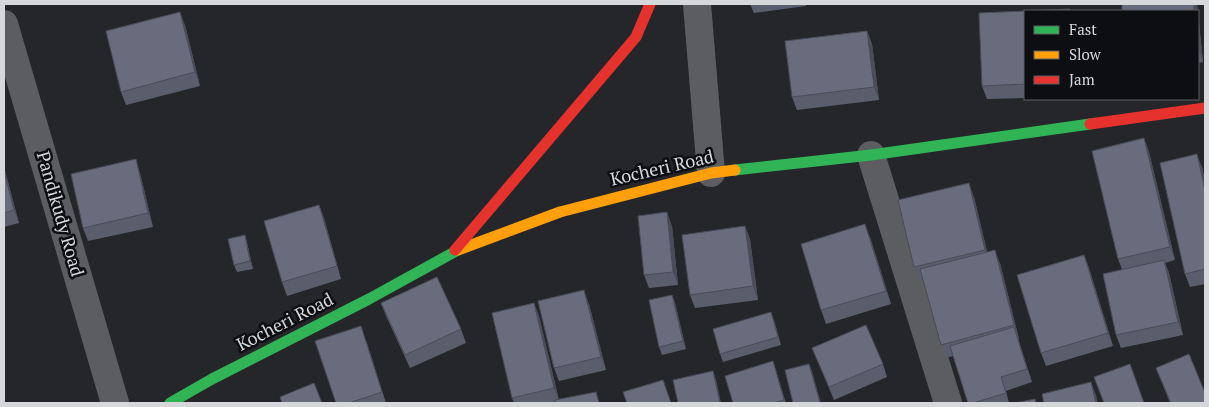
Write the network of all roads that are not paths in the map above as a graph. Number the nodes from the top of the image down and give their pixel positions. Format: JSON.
{"nodes":[{"id":1,"x":650,"y":4,"type":"edge"},
{"id":2,"x":697,"y":4,"type":"edge"},
{"id":3,"x":4,"y":24,"type":"edge"},
{"id":4,"x":1205,"y":108,"type":"edge"},
{"id":5,"x":871,"y":155,"type":"junction"},
{"id":6,"x":711,"y":173,"type":"junction"},
{"id":7,"x":453,"y":252,"type":"junction"},
{"id":8,"x":115,"y":403,"type":"edge"},
{"id":9,"x":170,"y":403,"type":"edge"},
{"id":10,"x":948,"y":403,"type":"edge"}],
"edges":[{"from":1,"to":7,"type":"main road"},
{"from":2,"to":6,"type":"street"},
{"from":3,"to":8,"type":"street","name":"Pandikudy Road"},
{"from":4,"to":5,"type":"main road","name":"Kocheri Road"},
{"from":5,"to":6,"type":"main road","name":"Kocheri Road"},
{"from":5,"to":10,"type":"street"},
{"from":6,"to":7,"type":"main road","name":"Kocheri Road"},
{"from":7,"to":9,"type":"main road","name":"Kocheri Road"}]}
